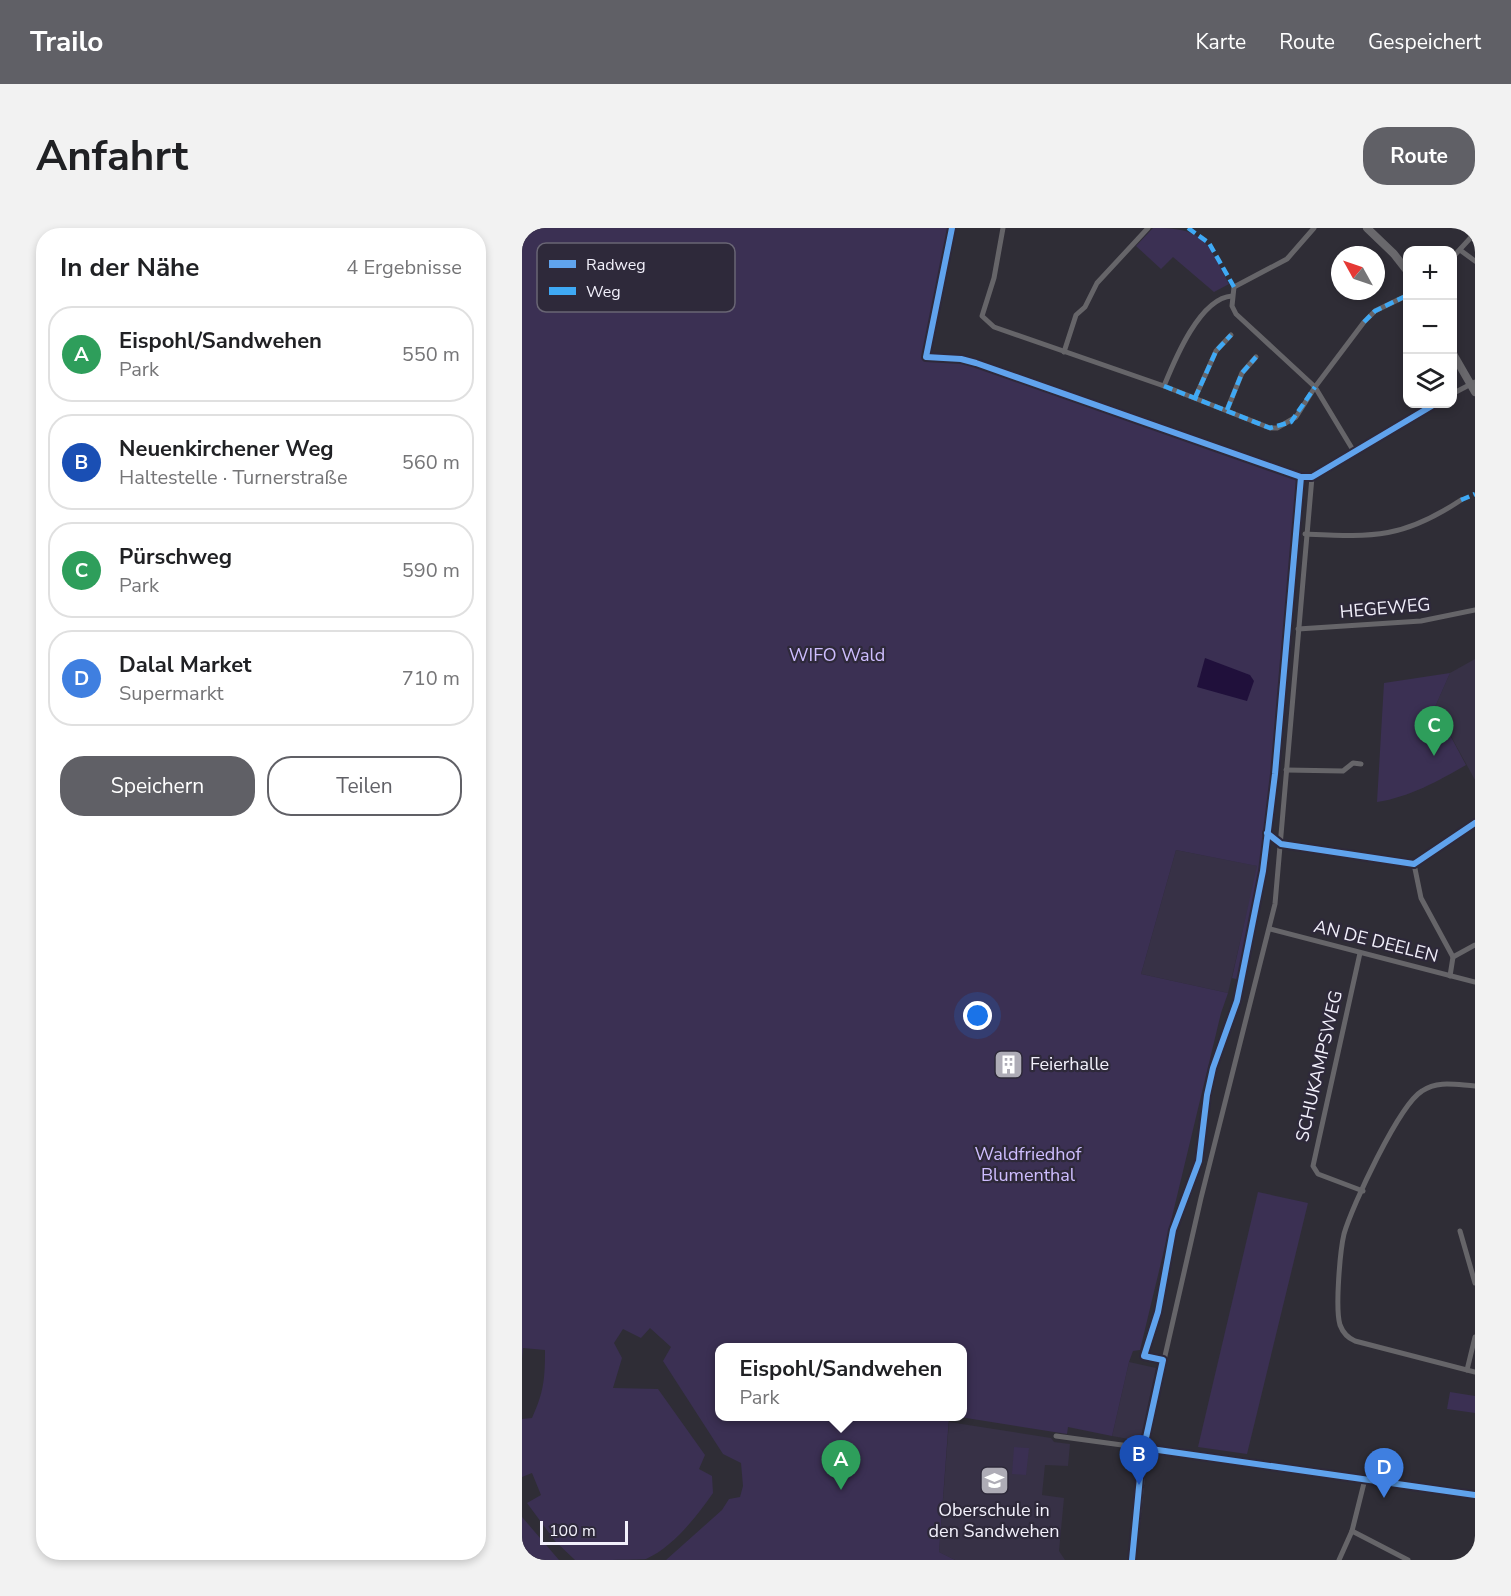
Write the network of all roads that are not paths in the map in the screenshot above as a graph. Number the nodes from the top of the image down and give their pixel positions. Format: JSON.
{"nodes":[{"id":1,"x":1003,"y":228,"type":"edge"},
{"id":2,"x":1148,"y":228,"type":"edge"},
{"id":3,"x":1314,"y":228,"type":"edge"},
{"id":4,"x":1367,"y":228,"type":"edge"},
{"id":5,"x":1475,"y":233,"type":"edge"},
{"id":6,"x":1460,"y":250,"type":"junction"},
{"id":7,"x":1457,"y":253,"type":"edge"},
{"id":8,"x":1475,"y":261,"type":"edge"},
{"id":9,"x":1403,"y":266,"type":"edge"},
{"id":10,"x":1232,"y":296,"type":"junction"},
{"id":11,"x":1403,"y":297,"type":"edge"},
{"id":12,"x":1231,"y":335,"type":"dead end"},
{"id":13,"x":1064,"y":352,"type":"junction"},
{"id":14,"x":1453,"y":354,"type":"edge"},
{"id":15,"x":1256,"y":357,"type":"dead end"},
{"id":16,"x":1473,"y":383,"type":"edge"},
{"id":17,"x":1164,"y":386,"type":"junction"},
{"id":18,"x":1315,"y":387,"type":"junction"},
{"id":19,"x":1457,"y":391,"type":"edge"},
{"id":20,"x":1475,"y":392,"type":"edge"},
{"id":21,"x":1195,"y":398,"type":"junction"},
{"id":22,"x":1428,"y":408,"type":"edge"},
{"id":23,"x":1227,"y":410,"type":"junction"},
{"id":24,"x":1353,"y":450,"type":"junction"},
{"id":25,"x":1461,"y":500,"type":"dead end"},
{"id":26,"x":1305,"y":534,"type":"junction"},
{"id":27,"x":1475,"y":610,"type":"edge"},
{"id":28,"x":1298,"y":629,"type":"junction"},
{"id":29,"x":1361,"y":764,"type":"dead end"},
{"id":30,"x":1286,"y":770,"type":"junction"},
{"id":31,"x":1475,"y":823,"type":"edge"},
{"id":32,"x":1281,"y":844,"type":"junction"},
{"id":33,"x":1414,"y":864,"type":"junction"},
{"id":34,"x":1270,"y":929,"type":"junction"},
{"id":35,"x":1475,"y":945,"type":"edge"},
{"id":36,"x":1360,"y":953,"type":"junction"},
{"id":37,"x":1453,"y":957,"type":"junction"},
{"id":38,"x":1450,"y":976,"type":"junction"},
{"id":39,"x":1475,"y":982,"type":"edge"},
{"id":40,"x":1475,"y":1086,"type":"edge"},
{"id":41,"x":1363,"y":1191,"type":"junction"},
{"id":42,"x":1460,"y":1231,"type":"dead end"},
{"id":43,"x":1475,"y":1283,"type":"edge"},
{"id":44,"x":1475,"y":1337,"type":"edge"},
{"id":45,"x":1467,"y":1370,"type":"junction"},
{"id":46,"x":1475,"y":1372,"type":"edge"},
{"id":47,"x":1056,"y":1436,"type":"dead end"},
{"id":48,"x":1144,"y":1448,"type":"junction"},
{"id":49,"x":1365,"y":1479,"type":"junction"},
{"id":50,"x":1475,"y":1495,"type":"edge"},
{"id":51,"x":1352,"y":1531,"type":"junction"},
{"id":52,"x":1131,"y":1560,"type":"edge"},
{"id":53,"x":1339,"y":1560,"type":"edge"},
{"id":54,"x":1408,"y":1560,"type":"edge"}],
"edges":[{"from":1,"to":13,"type":"street"},
{"from":2,"to":13,"type":"street"},
{"from":3,"to":10,"type":"street"},
{"from":4,"to":9,"type":"street"},
{"from":5,"to":6,"type":"street"},
{"from":6,"to":7,"type":"street"},
{"from":6,"to":8,"type":"street"},
{"from":10,"to":17,"type":"street"},
{"from":10,"to":18,"type":"street"},
{"from":11,"to":18,"type":"street"},
{"from":12,"to":21,"type":"street"},
{"from":13,"to":17,"type":"street"},
{"from":14,"to":16,"type":"street"},
{"from":15,"to":23,"type":"street"},
{"from":16,"to":19,"type":"street"},
{"from":16,"to":20,"type":"street"},
{"from":17,"to":21,"type":"street"},
{"from":18,"to":23,"type":"street"},
{"from":18,"to":24,"type":"street"},
{"from":21,"to":23,"type":"street"},
{"from":22,"to":24,"type":"street"},
{"from":24,"to":26,"type":"street"},
{"from":25,"to":26,"type":"street"},
{"from":26,"to":28,"type":"street"},
{"from":27,"to":28,"type":"street","name":"HEGEWEG"},
{"from":28,"to":30,"type":"street"},
{"from":29,"to":30,"type":"street"},
{"from":30,"to":32,"type":"street"},
{"from":31,"to":33,"type":"street"},
{"from":32,"to":33,"type":"street"},
{"from":32,"to":34,"type":"street"},
{"from":33,"to":37,"type":"street"},
{"from":34,"to":36,"type":"street","name":"AN DE DEELEN"},
{"from":34,"to":48,"type":"street"},
{"from":35,"to":37,"type":"street"},
{"from":36,"to":38,"type":"street","name":"AN DE DEELEN"},
{"from":36,"to":41,"type":"street","name":"SCHUKAMPSWEG"},
{"from":37,"to":38,"type":"street"},
{"from":38,"to":39,"type":"street","name":"AN DE DEELEN"},
{"from":40,"to":41,"type":"street"},
{"from":41,"to":45,"type":"street"},
{"from":42,"to":43,"type":"street"},
{"from":44,"to":45,"type":"street"},
{"from":45,"to":46,"type":"street"},
{"from":47,"to":48,"type":"street"},
{"from":48,"to":49,"type":"street"},
{"from":48,"to":52,"type":"street"},
{"from":49,"to":50,"type":"street"},
{"from":49,"to":51,"type":"street"},
{"from":51,"to":53,"type":"street"},
{"from":51,"to":54,"type":"street"}]}
